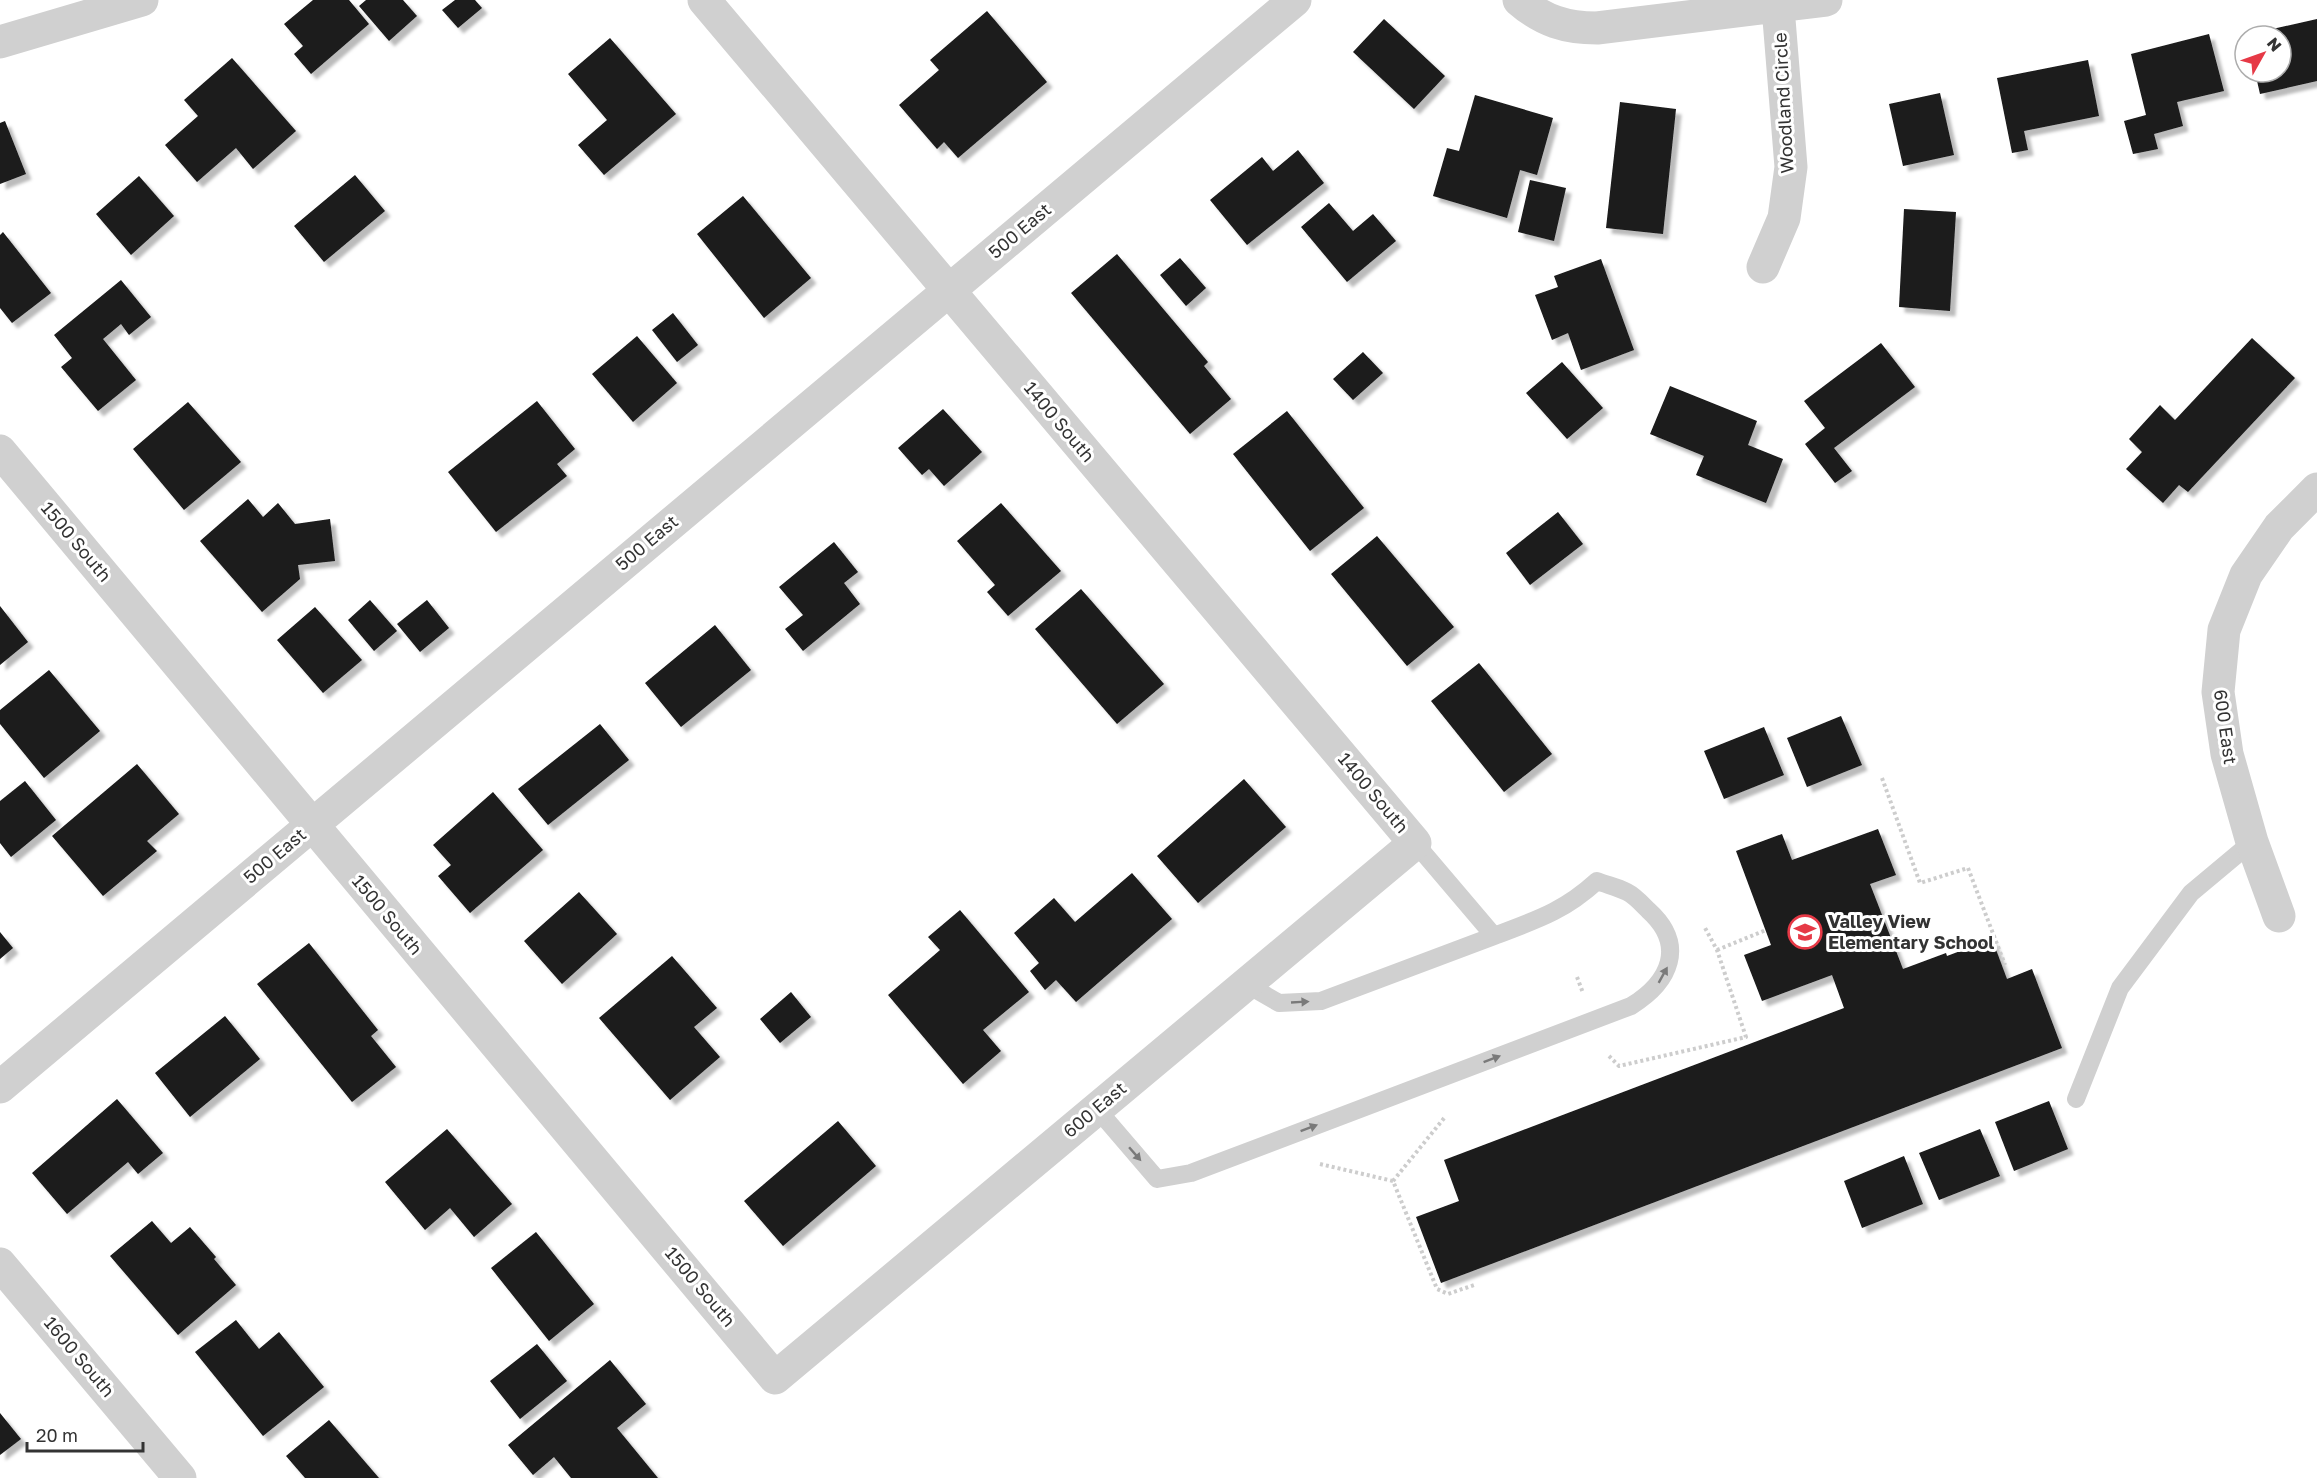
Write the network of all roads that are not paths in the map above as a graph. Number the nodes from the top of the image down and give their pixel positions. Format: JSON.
{"nodes":[{"id":1,"x":142,"y":0,"type":"edge"},
{"id":2,"x":704,"y":0,"type":"edge"},
{"id":3,"x":1295,"y":0,"type":"edge"},
{"id":4,"x":1519,"y":0,"type":"edge"},
{"id":5,"x":1826,"y":0,"type":"edge"},
{"id":6,"x":1778,"y":7,"type":"junction"},
{"id":7,"x":0,"y":42,"type":"edge"},
{"id":8,"x":1762,"y":267,"type":"dead end"},
{"id":9,"x":949,"y":291,"type":"junction"},
{"id":10,"x":0,"y":451,"type":"edge"},
{"id":11,"x":2317,"y":489,"type":"edge"},
{"id":12,"x":312,"y":825,"type":"junction"},
{"id":13,"x":2252,"y":842,"type":"junction"},
{"id":14,"x":1415,"y":843,"type":"junction"},
{"id":15,"x":2279,"y":916,"type":"dead end"},
{"id":16,"x":1494,"y":936,"type":"junction"},
{"id":17,"x":1246,"y":984,"type":"junction"},
{"id":18,"x":0,"y":1087,"type":"edge"},
{"id":19,"x":2076,"y":1099,"type":"dead end"},
{"id":20,"x":1097,"y":1109,"type":"junction"},
{"id":21,"x":0,"y":1264,"type":"edge"},
{"id":22,"x":775,"y":1378,"type":"joint"},
{"id":23,"x":180,"y":1478,"type":"edge"}],
"edges":[{"from":1,"to":7,"type":"street"},
{"from":2,"to":9,"type":"street","name":"1400 South"},
{"from":3,"to":9,"type":"street","name":"500 East"},
{"from":4,"to":6,"type":"street"},
{"from":5,"to":6,"type":"street"},
{"from":6,"to":8,"type":"street","name":"Woodland Circle"},
{"from":9,"to":12,"type":"street","name":"500 East"},
{"from":9,"to":14,"type":"street","name":"1400 South"},
{"from":10,"to":12,"type":"street","name":"1500 South"},
{"from":11,"to":13,"type":"street","name":"600 East"},
{"from":12,"to":18,"type":"street","name":"500 East"},
{"from":12,"to":22,"type":"street","name":"1500 South"},
{"from":13,"to":15,"type":"street","name":"600 East"},
{"from":13,"to":19,"type":"lane"},
{"from":14,"to":16,"type":"lane"},
{"from":14,"to":17,"type":"street","name":"600 East"},
{"from":17,"to":16,"type":"lane","one_way":true},
{"from":20,"to":16,"type":"lane","one_way":true},
{"from":17,"to":20,"type":"street","name":"600 East"},
{"from":20,"to":22,"type":"street","name":"600 East"},
{"from":21,"to":23,"type":"street","name":"1600 South"}]}
